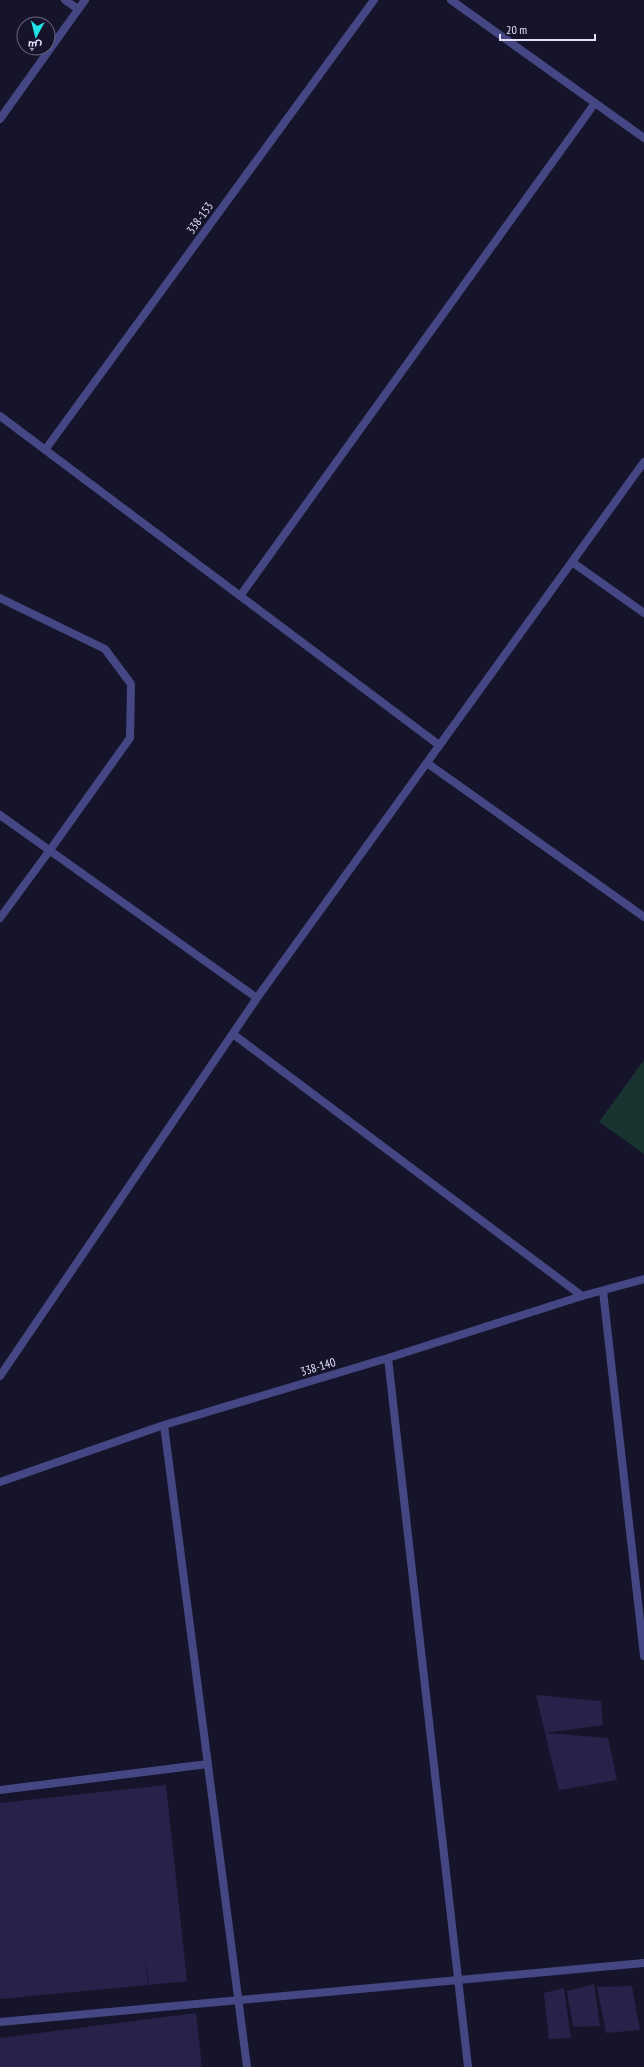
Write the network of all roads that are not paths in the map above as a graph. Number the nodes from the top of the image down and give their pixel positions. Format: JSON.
{"nodes":[{"id":1,"x":65,"y":0,"type":"edge"},
{"id":2,"x":85,"y":0,"type":"edge"},
{"id":3,"x":374,"y":0,"type":"edge"},
{"id":4,"x":451,"y":0,"type":"edge"},
{"id":5,"x":78,"y":9,"type":"junction"},
{"id":6,"x":595,"y":103,"type":"junction"},
{"id":7,"x":0,"y":118,"type":"edge"},
{"id":8,"x":644,"y":138,"type":"edge"},
{"id":9,"x":0,"y":416,"type":"edge"},
{"id":10,"x":45,"y":450,"type":"junction"},
{"id":11,"x":644,"y":462,"type":"edge"},
{"id":12,"x":572,"y":562,"type":"junction"},
{"id":13,"x":240,"y":596,"type":"junction"},
{"id":14,"x":0,"y":598,"type":"edge"},
{"id":15,"x":644,"y":612,"type":"edge"},
{"id":16,"x":439,"y":746,"type":"junction"},
{"id":17,"x":427,"y":763,"type":"junction"},
{"id":18,"x":0,"y":815,"type":"edge"},
{"id":19,"x":50,"y":850,"type":"junction"},
{"id":20,"x":644,"y":917,"type":"edge"},
{"id":21,"x":0,"y":918,"type":"edge"},
{"id":22,"x":257,"y":998,"type":"junction"},
{"id":23,"x":233,"y":1034,"type":"junction"},
{"id":24,"x":644,"y":1279,"type":"edge"},
{"id":25,"x":603,"y":1291,"type":"junction"},
{"id":26,"x":582,"y":1296,"type":"junction"},
{"id":27,"x":388,"y":1358,"type":"junction"},
{"id":28,"x":0,"y":1376,"type":"edge"},
{"id":29,"x":164,"y":1425,"type":"junction"},
{"id":30,"x":0,"y":1482,"type":"edge"},
{"id":31,"x":644,"y":1656,"type":"edge"},
{"id":32,"x":208,"y":1764,"type":"junction"},
{"id":33,"x":0,"y":1790,"type":"edge"},
{"id":34,"x":644,"y":1963,"type":"edge"},
{"id":35,"x":458,"y":1980,"type":"junction"},
{"id":36,"x":238,"y":2000,"type":"junction"},
{"id":37,"x":0,"y":2022,"type":"edge"},
{"id":38,"x":247,"y":2067,"type":"edge"},
{"id":39,"x":468,"y":2067,"type":"edge"}],
"edges":[{"from":1,"to":5,"type":"street"},
{"from":2,"to":5,"type":"street"},
{"from":3,"to":10,"type":"street","name":"338-153"},
{"from":4,"to":6,"type":"street"},
{"from":5,"to":7,"type":"street"},
{"from":6,"to":8,"type":"street"},
{"from":6,"to":13,"type":"street"},
{"from":9,"to":10,"type":"street"},
{"from":10,"to":13,"type":"street"},
{"from":11,"to":12,"type":"street"},
{"from":12,"to":15,"type":"street"},
{"from":12,"to":16,"type":"street"},
{"from":13,"to":16,"type":"street"},
{"from":14,"to":19,"type":"street"},
{"from":16,"to":17,"type":"street"},
{"from":17,"to":20,"type":"street"},
{"from":17,"to":22,"type":"street"},
{"from":18,"to":19,"type":"street"},
{"from":19,"to":21,"type":"street"},
{"from":19,"to":22,"type":"street"},
{"from":22,"to":23,"type":"street"},
{"from":23,"to":26,"type":"street"},
{"from":23,"to":28,"type":"street"},
{"from":24,"to":25,"type":"street","name":"338-140"},
{"from":25,"to":26,"type":"street","name":"338-140"},
{"from":25,"to":31,"type":"street"},
{"from":26,"to":27,"type":"street","name":"338-140"},
{"from":27,"to":29,"type":"street","name":"338-140"},
{"from":27,"to":35,"type":"street"},
{"from":29,"to":30,"type":"street","name":"338-140"},
{"from":29,"to":32,"type":"street"},
{"from":32,"to":33,"type":"street"},
{"from":32,"to":36,"type":"street"},
{"from":34,"to":35,"type":"street"},
{"from":35,"to":36,"type":"street"},
{"from":35,"to":39,"type":"street"},
{"from":36,"to":37,"type":"street"},
{"from":36,"to":38,"type":"street"}]}
